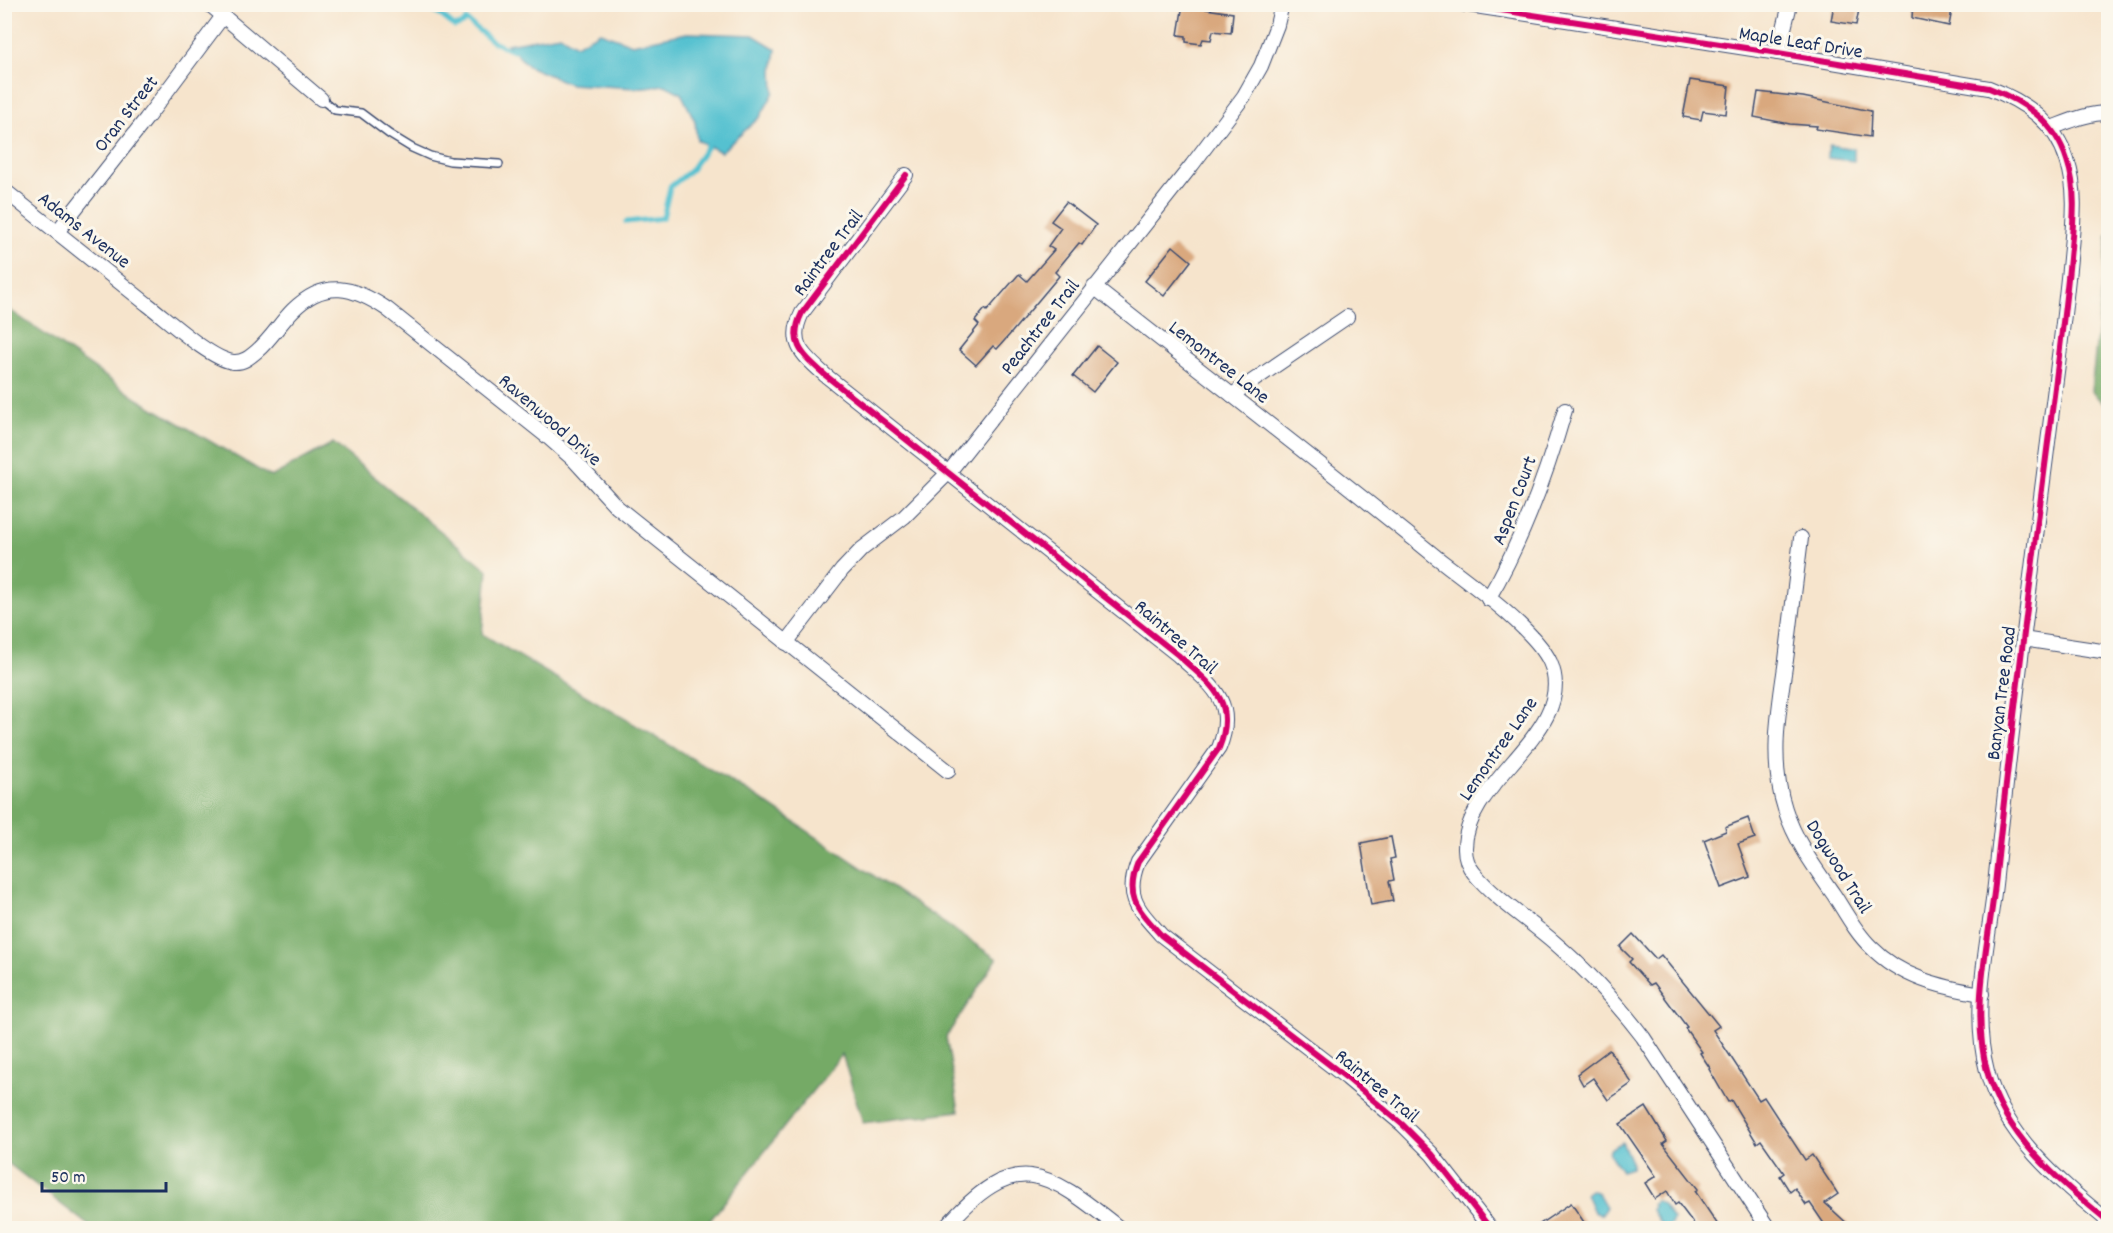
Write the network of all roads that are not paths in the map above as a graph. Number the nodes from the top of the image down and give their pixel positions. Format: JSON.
{"nodes":[{"id":1,"x":209,"y":4,"type":"edge"},
{"id":2,"x":1282,"y":4,"type":"edge"},
{"id":3,"x":1462,"y":4,"type":"edge"},
{"id":4,"x":1791,"y":4,"type":"edge"},
{"id":5,"x":1538,"y":10,"type":"edge"},
{"id":6,"x":223,"y":16,"type":"junction"},
{"id":7,"x":1778,"y":53,"type":"junction"},
{"id":8,"x":321,"y":99,"type":"joint"},
{"id":9,"x":2109,"y":112,"type":"edge"},
{"id":10,"x":2051,"y":128,"type":"junction"},
{"id":11,"x":499,"y":164,"type":"dead end"},
{"id":12,"x":906,"y":175,"type":"dead end"},
{"id":13,"x":4,"y":190,"type":"edge"},
{"id":14,"x":57,"y":232,"type":"junction"},
{"id":15,"x":1094,"y":287,"type":"junction"},
{"id":16,"x":142,"y":299,"type":"joint"},
{"id":17,"x":1347,"y":317,"type":"dead end"},
{"id":18,"x":1232,"y":395,"type":"junction"},
{"id":19,"x":1565,"y":410,"type":"dead end"},
{"id":20,"x":949,"y":472,"type":"junction"},
{"id":21,"x":1801,"y":538,"type":"dead end"},
{"id":22,"x":1488,"y":599,"type":"junction"},
{"id":23,"x":2023,"y":639,"type":"junction"},
{"id":24,"x":786,"y":643,"type":"junction"},
{"id":25,"x":2109,"y":652,"type":"edge"},
{"id":26,"x":948,"y":771,"type":"dead end"},
{"id":27,"x":1982,"y":994,"type":"junction"},
{"id":28,"x":2109,"y":1221,"type":"edge"},
{"id":29,"x":945,"y":1228,"type":"edge"},
{"id":30,"x":1119,"y":1228,"type":"edge"},
{"id":31,"x":1490,"y":1228,"type":"edge"},
{"id":32,"x":1768,"y":1228,"type":"edge"}],
"edges":[{"from":1,"to":6,"type":"street"},
{"from":2,"to":15,"type":"street","name":"Peachtree Trail"},
{"from":3,"to":5,"type":"street","name":"Maple Leaf Drive"},
{"from":4,"to":7,"type":"street"},
{"from":5,"to":7,"type":"street","name":"Maple Leaf Drive"},
{"from":6,"to":8,"type":"street"},
{"from":6,"to":14,"type":"street","name":"Oran Street"},
{"from":7,"to":10,"type":"street","name":"Maple Leaf Drive"},
{"from":8,"to":11,"type":"lane"},
{"from":9,"to":10,"type":"street"},
{"from":10,"to":23,"type":"street","name":"Banyan Tree Road"},
{"from":12,"to":20,"type":"street","name":"Raintree Trail"},
{"from":13,"to":14,"type":"street","name":"Adams Avenue"},
{"from":14,"to":16,"type":"street","name":"Adams Avenue"},
{"from":15,"to":18,"type":"street","name":"Lemontree Lane"},
{"from":15,"to":20,"type":"street","name":"Peachtree Trail"},
{"from":16,"to":24,"type":"street","name":"Ravenwood Drive"},
{"from":17,"to":18,"type":"street"},
{"from":18,"to":22,"type":"street","name":"Lemontree Lane"},
{"from":19,"to":22,"type":"street","name":"Aspen Court"},
{"from":20,"to":24,"type":"street","name":"Peachtree Trail"},
{"from":20,"to":31,"type":"street","name":"Raintree Trail"},
{"from":21,"to":27,"type":"street","name":"Dogwood Trail"},
{"from":22,"to":32,"type":"street","name":"Lemontree Lane"},
{"from":23,"to":25,"type":"street"},
{"from":23,"to":27,"type":"street","name":"Banyan Tree Road"},
{"from":24,"to":26,"type":"street","name":"Ravenwood Drive"},
{"from":27,"to":28,"type":"street","name":"Banyan Tree Road"},
{"from":29,"to":30,"type":"street"}]}
